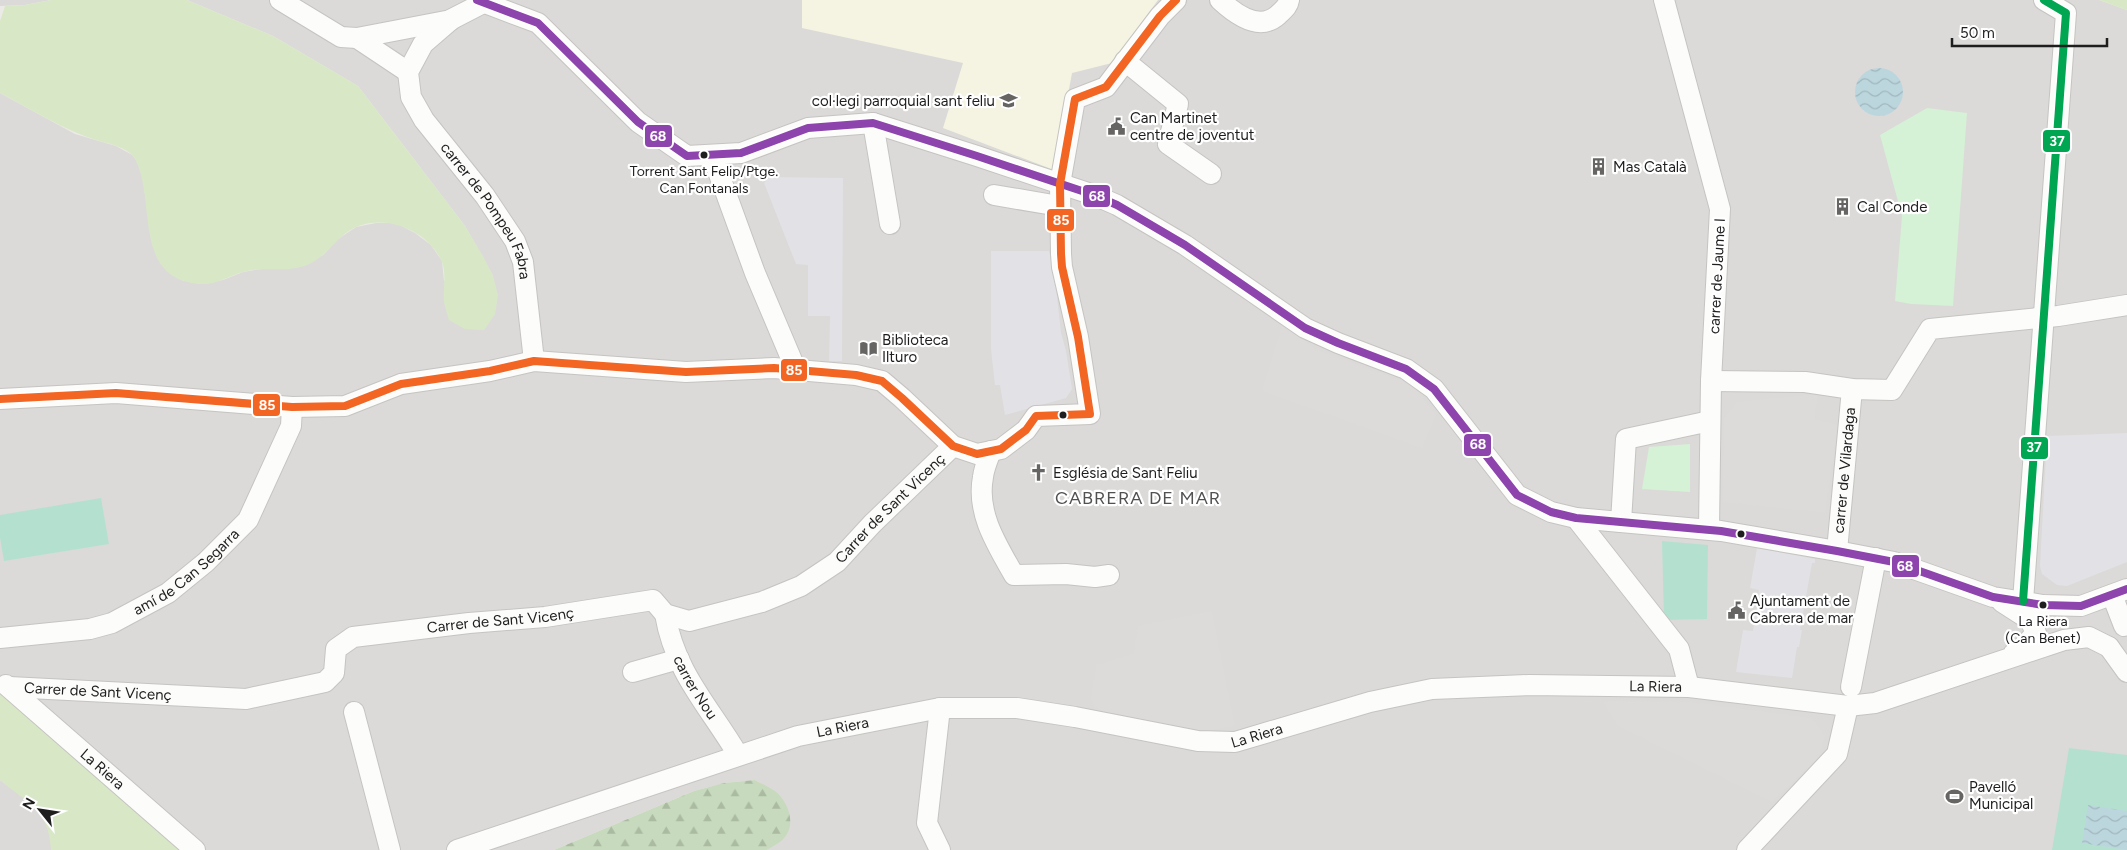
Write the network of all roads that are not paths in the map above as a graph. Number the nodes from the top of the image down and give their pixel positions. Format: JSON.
{"nodes":[{"id":1,"x":280,"y":0,"type":"edge"},
{"id":2,"x":1176,"y":0,"type":"edge"},
{"id":3,"x":1220,"y":0,"type":"edge"},
{"id":4,"x":1289,"y":0,"type":"edge"},
{"id":5,"x":1664,"y":0,"type":"edge"},
{"id":6,"x":2044,"y":0,"type":"edge"},
{"id":7,"x":480,"y":2,"type":"edge"},
{"id":8,"x":452,"y":20,"type":"junction"},
{"id":9,"x":357,"y":38,"type":"junction"},
{"id":10,"x":1125,"y":62,"type":"junction"},
{"id":11,"x":408,"y":72,"type":"junction"},
{"id":12,"x":873,"y":123,"type":"junction"},
{"id":13,"x":712,"y":155,"type":"junction"},
{"id":14,"x":1211,"y":174,"type":"dead end"},
{"id":15,"x":1060,"y":184,"type":"junction"},
{"id":16,"x":994,"y":196,"type":"dead end"},
{"id":17,"x":1059,"y":206,"type":"junction"},
{"id":18,"x":890,"y":224,"type":"dead end"},
{"id":19,"x":2127,"y":306,"type":"edge"},
{"id":20,"x":2045,"y":317,"type":"junction"},
{"id":21,"x":534,"y":361,"type":"junction"},
{"id":22,"x":796,"y":370,"type":"junction"},
{"id":23,"x":1711,"y":381,"type":"junction"},
{"id":24,"x":1852,"y":388,"type":"junction"},
{"id":25,"x":0,"y":399,"type":"edge"},
{"id":26,"x":292,"y":407,"type":"junction"},
{"id":27,"x":1710,"y":421,"type":"junction"},
{"id":28,"x":953,"y":446,"type":"junction"},
{"id":29,"x":991,"y":451,"type":"junction"},
{"id":30,"x":1576,"y":518,"type":"junction"},
{"id":31,"x":1621,"y":522,"type":"junction"},
{"id":32,"x":1709,"y":529,"type":"junction"},
{"id":33,"x":1837,"y":551,"type":"junction"},
{"id":34,"x":1876,"y":558,"type":"junction"},
{"id":35,"x":1108,"y":575,"type":"dead end"},
{"id":36,"x":2120,"y":592,"type":"edge"},
{"id":37,"x":1993,"y":597,"type":"junction"},
{"id":38,"x":2023,"y":601,"type":"junction"},
{"id":39,"x":2081,"y":606,"type":"junction"},
{"id":40,"x":665,"y":614,"type":"junction"},
{"id":41,"x":2125,"y":623,"type":"edge"},
{"id":42,"x":0,"y":638,"type":"edge"},
{"id":43,"x":2064,"y":640,"type":"junction"},
{"id":44,"x":2109,"y":647,"type":"junction"},
{"id":45,"x":679,"y":659,"type":"junction"},
{"id":46,"x":1997,"y":663,"type":"junction"},
{"id":47,"x":633,"y":672,"type":"dead end"},
{"id":48,"x":2127,"y":672,"type":"edge"},
{"id":49,"x":4,"y":684,"type":"edge"},
{"id":50,"x":1689,"y":687,"type":"junction"},
{"id":51,"x":1850,"y":696,"type":"junction"},
{"id":52,"x":940,"y":708,"type":"junction"},
{"id":53,"x":354,"y":712,"type":"dead end"},
{"id":54,"x":738,"y":755,"type":"junction"},
{"id":55,"x":195,"y":850,"type":"edge"},
{"id":56,"x":390,"y":850,"type":"edge"},
{"id":57,"x":458,"y":850,"type":"edge"},
{"id":58,"x":940,"y":850,"type":"edge"},
{"id":59,"x":1747,"y":850,"type":"edge"}],
"edges":[{"from":1,"to":9,"type":"street"},
{"from":2,"to":10,"type":"street"},
{"from":3,"to":4,"type":"street"},
{"from":5,"to":23,"type":"street","name":"carrer de Jaume I"},
{"from":6,"to":20,"type":"street"},
{"from":7,"to":8,"type":"street"},
{"from":7,"to":13,"type":"street"},
{"from":8,"to":9,"type":"street"},
{"from":8,"to":11,"type":"street"},
{"from":9,"to":11,"type":"street"},
{"from":10,"to":14,"type":"street"},
{"from":10,"to":15,"type":"street"},
{"from":11,"to":21,"type":"street","name":"carrer de Pompeu Fabra"},
{"from":12,"to":13,"type":"street"},
{"from":12,"to":15,"type":"street"},
{"from":12,"to":18,"type":"street"},
{"from":13,"to":22,"type":"street"},
{"from":15,"to":17,"type":"street"},
{"from":15,"to":30,"type":"street"},
{"from":16,"to":17,"type":"street"},
{"from":17,"to":29,"type":"street"},
{"from":19,"to":20,"type":"street"},
{"from":20,"to":24,"type":"street"},
{"from":20,"to":38,"type":"street"},
{"from":21,"to":22,"type":"street"},
{"from":21,"to":26,"type":"street"},
{"from":22,"to":28,"type":"street"},
{"from":23,"to":24,"type":"street"},
{"from":23,"to":27,"type":"street","name":"carrer de Jaume I"},
{"from":24,"to":33,"type":"street","name":"carrer de Vilardaga"},
{"from":25,"to":26,"type":"street"},
{"from":26,"to":42,"type":"street","name":"amí de Can Segarra"},
{"from":27,"to":31,"type":"street"},
{"from":27,"to":32,"type":"street","name":"carrer de Jaume I"},
{"from":28,"to":29,"type":"street"},
{"from":28,"to":40,"type":"street","name":"Carrer de Sant Vicenç"},
{"from":29,"to":35,"type":"street"},
{"from":30,"to":31,"type":"street"},
{"from":30,"to":50,"type":"street"},
{"from":31,"to":32,"type":"street"},
{"from":32,"to":33,"type":"street"},
{"from":33,"to":34,"type":"street"},
{"from":34,"to":37,"type":"street"},
{"from":34,"to":51,"type":"street"},
{"from":36,"to":39,"type":"street"},
{"from":36,"to":41,"type":"street"},
{"from":37,"to":38,"type":"street"},
{"from":37,"to":46,"type":"street"},
{"from":38,"to":39,"type":"street"},
{"from":39,"to":43,"type":"street"},
{"from":40,"to":45,"type":"street","name":"carrer Nou"},
{"from":40,"to":49,"type":"street","name":"Carrer de Sant Vicenç"},
{"from":41,"to":44,"type":"street"},
{"from":43,"to":44,"type":"street","name":"La Riera"},
{"from":43,"to":46,"type":"street","name":"La Riera"},
{"from":44,"to":48,"type":"street"},
{"from":45,"to":47,"type":"street"},
{"from":45,"to":54,"type":"street","name":"carrer Nou"},
{"from":46,"to":51,"type":"street","name":"La Riera"},
{"from":49,"to":55,"type":"street","name":"La Riera"},
{"from":50,"to":51,"type":"street","name":"La Riera"},
{"from":50,"to":52,"type":"street","name":"La Riera"},
{"from":51,"to":59,"type":"street"},
{"from":52,"to":54,"type":"street","name":"La Riera"},
{"from":52,"to":58,"type":"street"},
{"from":53,"to":56,"type":"street"},
{"from":54,"to":57,"type":"street","name":"La Riera"}]}
